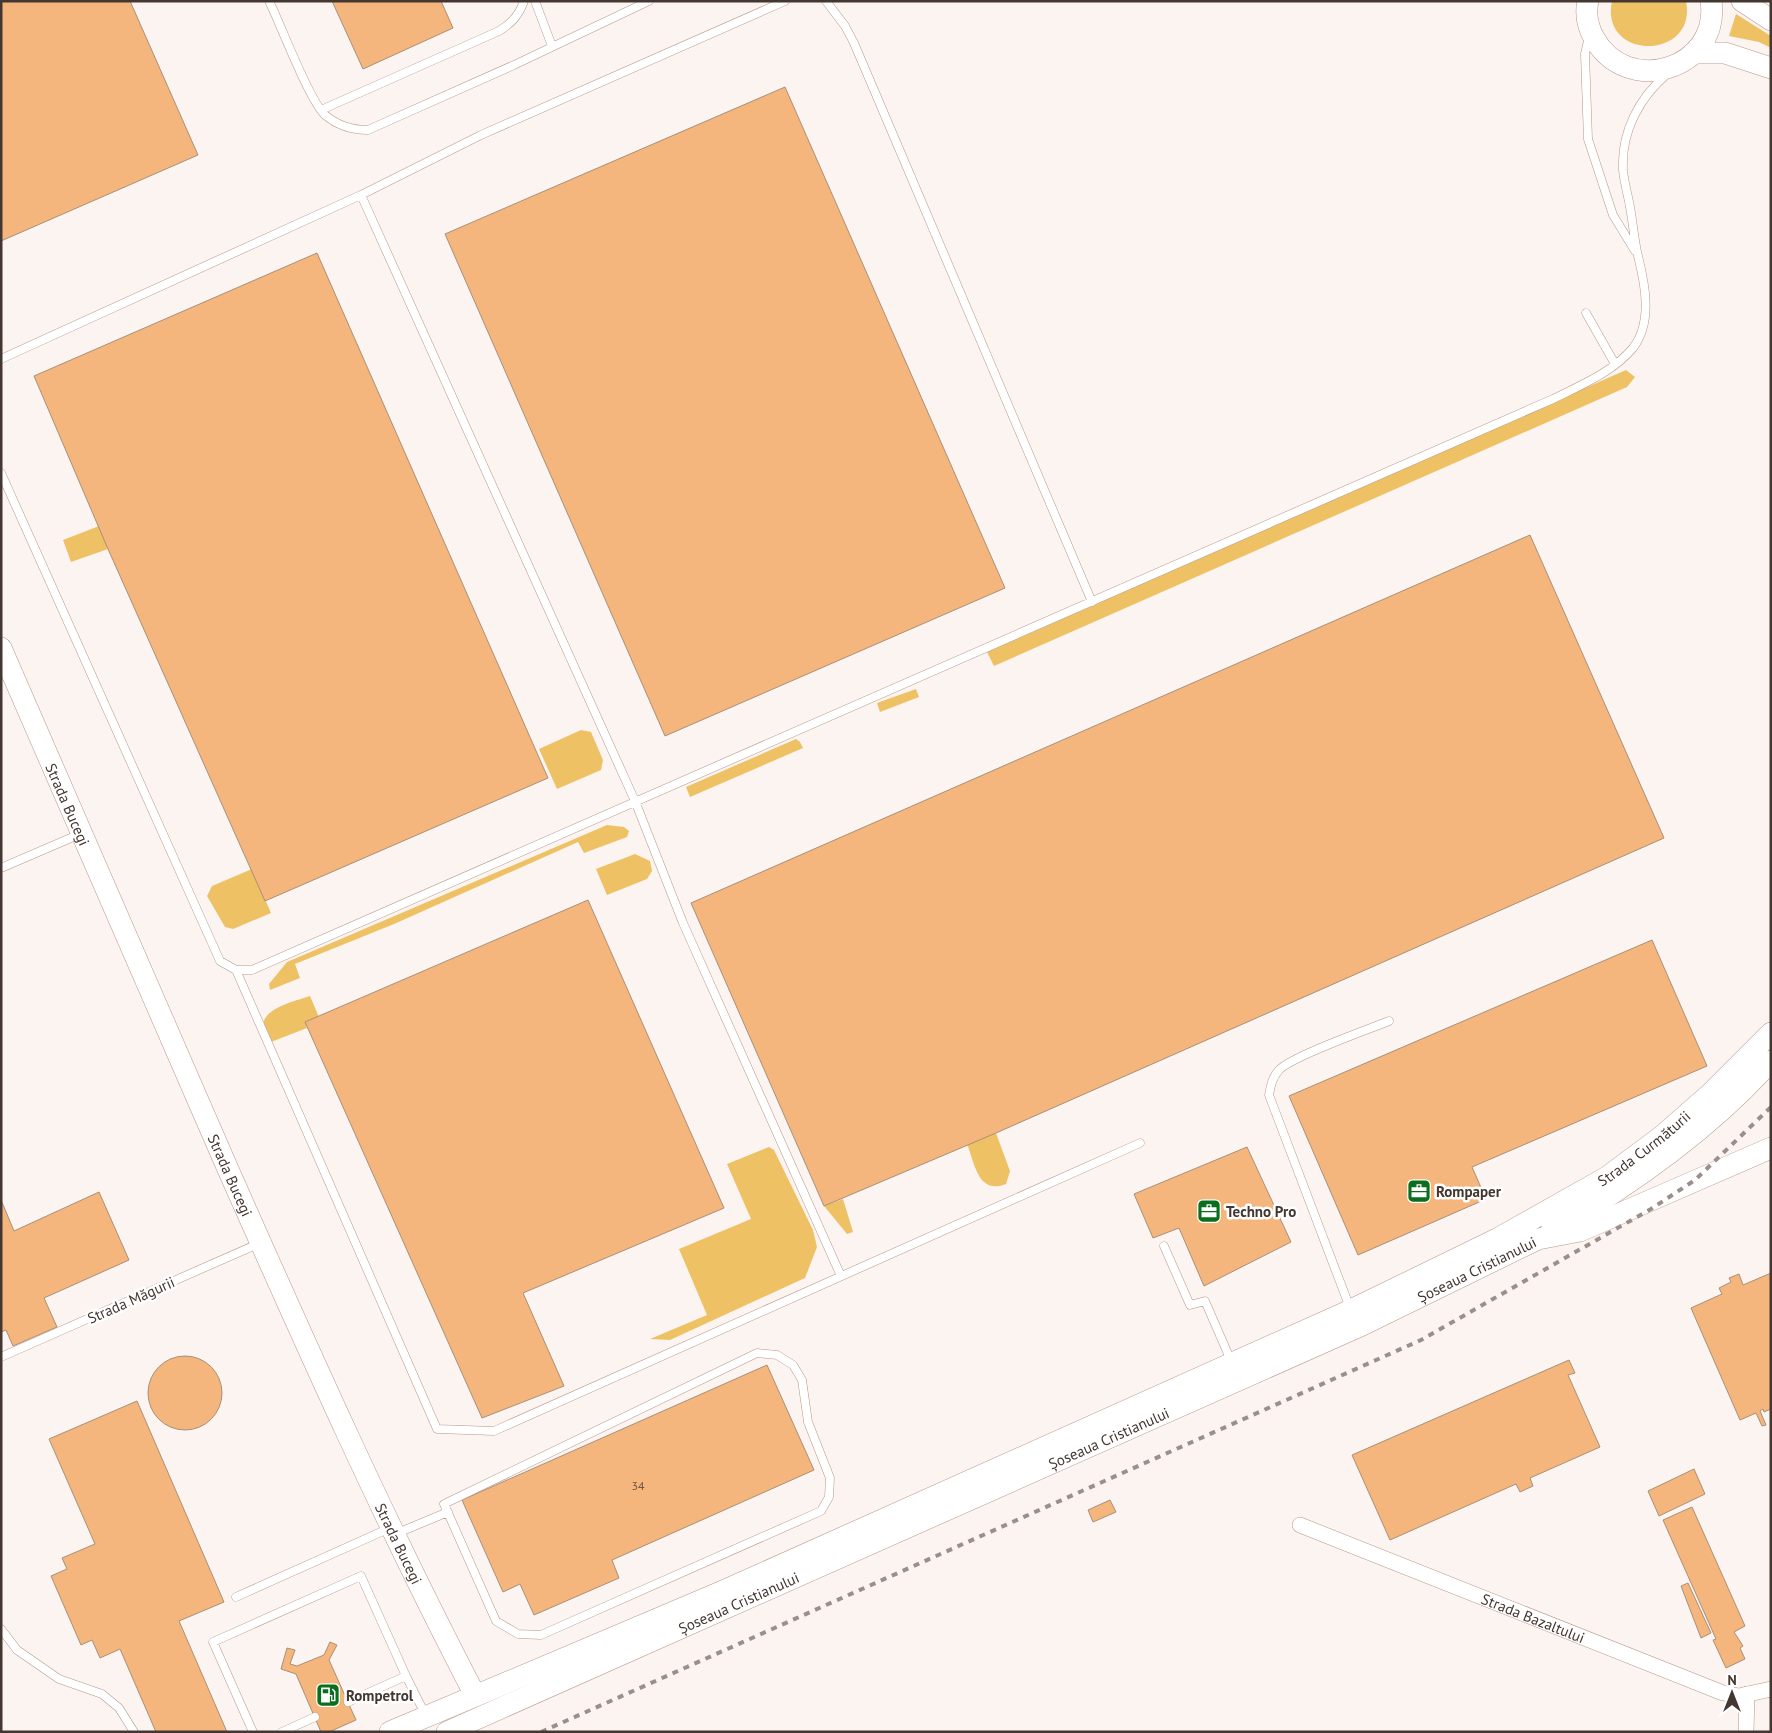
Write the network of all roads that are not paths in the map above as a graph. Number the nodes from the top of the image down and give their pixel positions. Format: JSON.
{"nodes":[{"id":1,"x":269,"y":1,"type":"edge"},
{"id":2,"x":524,"y":1,"type":"edge"},
{"id":3,"x":535,"y":1,"type":"edge"},
{"id":4,"x":649,"y":1,"type":"edge"},
{"id":5,"x":785,"y":1,"type":"edge"},
{"id":6,"x":826,"y":1,"type":"edge"},
{"id":7,"x":1588,"y":1,"type":"edge"},
{"id":8,"x":1711,"y":1,"type":"edge"},
{"id":9,"x":1742,"y":1,"type":"edge"},
{"id":10,"x":1771,"y":20,"type":"edge"},
{"id":11,"x":1590,"y":30,"type":"junction"},
{"id":12,"x":552,"y":46,"type":"junction"},
{"id":13,"x":1694,"y":53,"type":"junction"},
{"id":14,"x":1677,"y":65,"type":"junction"},
{"id":15,"x":1771,"y":68,"type":"edge"},
{"id":16,"x":321,"y":110,"type":"junction"},
{"id":17,"x":361,"y":195,"type":"junction"},
{"id":18,"x":1638,"y":255,"type":"junction"},
{"id":19,"x":1586,"y":313,"type":"dead end"},
{"id":20,"x":1,"y":359,"type":"edge"},
{"id":21,"x":1614,"y":364,"type":"junction"},
{"id":22,"x":1,"y":473,"type":"edge"},
{"id":23,"x":1092,"y":602,"type":"junction"},
{"id":24,"x":1,"y":648,"type":"edge"},
{"id":25,"x":635,"y":801,"type":"junction"},
{"id":26,"x":80,"y":834,"type":"junction"},
{"id":27,"x":1,"y":868,"type":"edge"},
{"id":28,"x":236,"y":970,"type":"junction"},
{"id":29,"x":1389,"y":1021,"type":"dead end"},
{"id":30,"x":1771,"y":1033,"type":"edge"},
{"id":31,"x":1771,"y":1060,"type":"edge"},
{"id":32,"x":1140,"y":1143,"type":"dead end"},
{"id":33,"x":1771,"y":1148,"type":"edge"},
{"id":34,"x":1498,"y":1238,"type":"joint"},
{"id":35,"x":1538,"y":1239,"type":"junction"},
{"id":36,"x":261,"y":1243,"type":"junction"},
{"id":37,"x":1164,"y":1246,"type":"dead end"},
{"id":38,"x":841,"y":1276,"type":"junction"},
{"id":39,"x":1351,"y":1310,"type":"junction"},
{"id":40,"x":1,"y":1357,"type":"edge"},
{"id":41,"x":1232,"y":1363,"type":"junction"},
{"id":42,"x":448,"y":1512,"type":"junction"},
{"id":43,"x":1300,"y":1525,"type":"dead end"},
{"id":44,"x":392,"y":1532,"type":"junction"},
{"id":45,"x":236,"y":1597,"type":"dead end"},
{"id":46,"x":1,"y":1629,"type":"edge"},
{"id":47,"x":406,"y":1676,"type":"junction"},
{"id":48,"x":1771,"y":1689,"type":"edge"},
{"id":49,"x":1747,"y":1694,"type":"junction"},
{"id":50,"x":475,"y":1695,"type":"junction"},
{"id":51,"x":348,"y":1702,"type":"dead end"},
{"id":52,"x":315,"y":1717,"type":"dead end"},
{"id":53,"x":422,"y":1724,"type":"edge"},
{"id":54,"x":134,"y":1732,"type":"edge"},
{"id":55,"x":254,"y":1732,"type":"edge"},
{"id":56,"x":282,"y":1732,"type":"edge"},
{"id":57,"x":390,"y":1732,"type":"edge"},
{"id":58,"x":447,"y":1732,"type":"edge"},
{"id":59,"x":1746,"y":1732,"type":"edge"}],
"edges":[{"from":1,"to":16,"type":"lane"},
{"from":2,"to":16,"type":"lane"},
{"from":3,"to":12,"type":"lane"},
{"from":4,"to":12,"type":"lane"},
{"from":5,"to":17,"type":"lane"},
{"from":6,"to":23,"type":"lane"},
{"from":7,"to":11,"type":"main road"},
{"from":8,"to":13,"type":"main road"},
{"from":9,"to":10,"type":"main road"},
{"from":11,"to":14,"type":"main road"},
{"from":11,"to":18,"type":"lane"},
{"from":12,"to":16,"type":"lane"},
{"from":13,"to":14,"type":"main road"},
{"from":13,"to":15,"type":"main road"},
{"from":14,"to":18,"type":"lane"},
{"from":17,"to":20,"type":"lane"},
{"from":17,"to":25,"type":"lane"},
{"from":18,"to":21,"type":"lane"},
{"from":19,"to":21,"type":"lane"},
{"from":21,"to":23,"type":"lane"},
{"from":22,"to":28,"type":"lane"},
{"from":23,"to":25,"type":"lane"},
{"from":24,"to":26,"type":"main road","name":"Strada Bucegi"},
{"from":25,"to":28,"type":"lane"},
{"from":25,"to":38,"type":"lane"},
{"from":26,"to":27,"type":"lane"},
{"from":26,"to":36,"type":"main road","name":"Strada Bucegi"},
{"from":28,"to":38,"type":"lane"},
{"from":29,"to":39,"type":"lane"},
{"from":30,"to":34,"type":"main road","name":"Strada Curmăturii"},
{"from":31,"to":35,"type":"main road","name":"Strada Curmăturii"},
{"from":32,"to":38,"type":"lane"},
{"from":33,"to":35,"type":"main road","name":"Șoseaua Cristianului"},
{"from":34,"to":39,"type":"main road","name":"Șoseaua Cristianului"},
{"from":35,"to":58,"type":"main road","name":"Șoseaua Cristianului"},
{"from":36,"to":40,"type":"lane","name":"Strada Măgurii"},
{"from":36,"to":44,"type":"main road","name":"Strada Bucegi"},
{"from":37,"to":41,"type":"lane"},
{"from":39,"to":41,"type":"main road","name":"Șoseaua Cristianului"},
{"from":41,"to":50,"type":"main road","name":"Șoseaua Cristianului"},
{"from":42,"to":42,"type":"lane"},
{"from":42,"to":44,"type":"lane"},
{"from":43,"to":49,"type":"street","name":"Strada Bazaltului"},
{"from":44,"to":45,"type":"lane"},
{"from":44,"to":50,"type":"main road","name":"Strada Bucegi"},
{"from":46,"to":54,"type":"lane"},
{"from":47,"to":51,"type":"lane"},
{"from":47,"to":53,"type":"lane"},
{"from":47,"to":55,"type":"lane"},
{"from":48,"to":49,"type":"street","name":"Strada Bazaltului"},
{"from":49,"to":59,"type":"street"},
{"from":50,"to":53,"type":"main road","name":"Șoseaua Cristianului"},
{"from":52,"to":56,"type":"lane"},
{"from":53,"to":57,"type":"main road","name":"Șoseaua Cristianului"}]}
